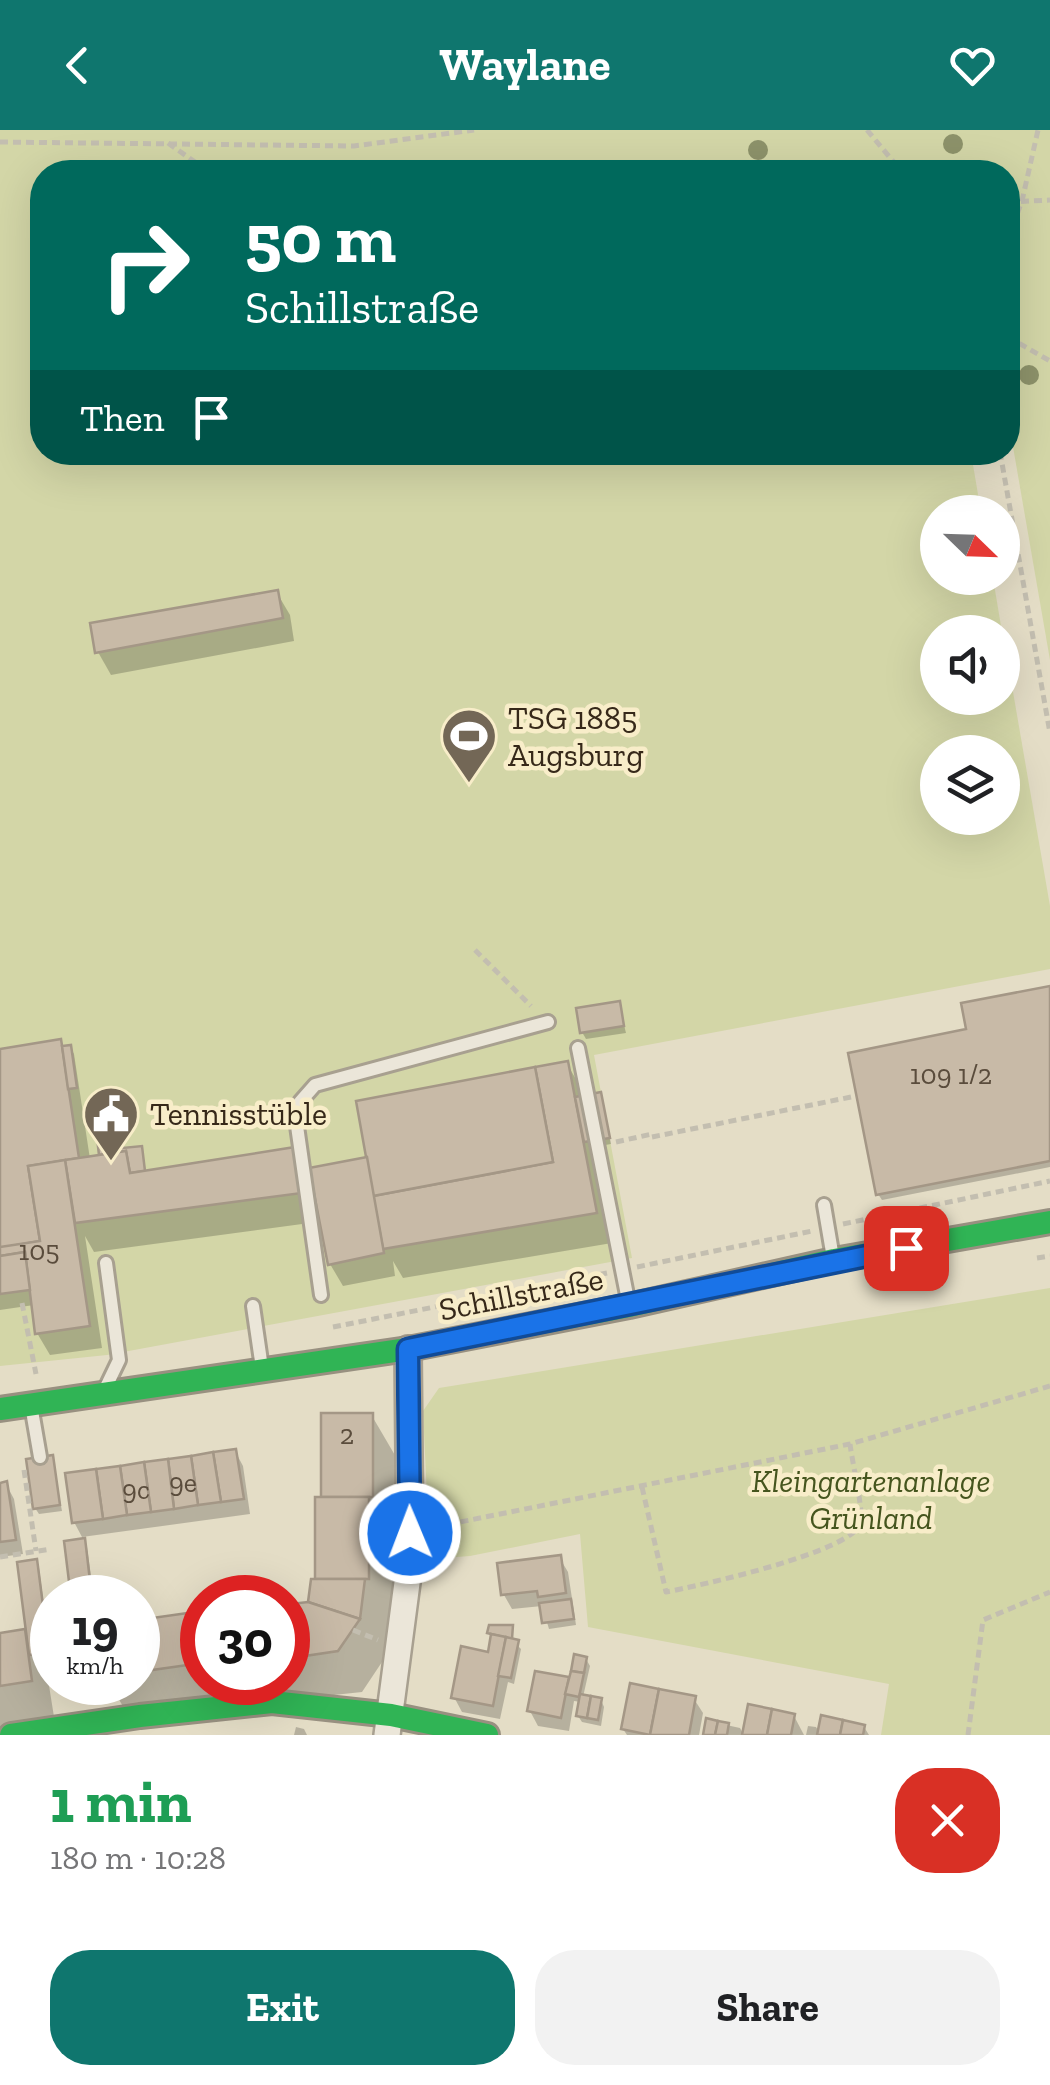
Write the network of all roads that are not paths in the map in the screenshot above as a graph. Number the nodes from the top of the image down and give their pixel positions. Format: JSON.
{"nodes":[{"id":1,"x":548,"y":1022,"type":"road end"},
{"id":2,"x":578,"y":1048,"type":"dead end"},
{"id":3,"x":824,"y":1205,"type":"dead end"},
{"id":4,"x":1050,"y":1222,"type":"edge"},
{"id":5,"x":834,"y":1260,"type":"junction"},
{"id":6,"x":106,"y":1263,"type":"dead end"},
{"id":7,"x":321,"y":1295,"type":"dead end"},
{"id":8,"x":253,"y":1306,"type":"dead end"},
{"id":9,"x":629,"y":1306,"type":"junction"},
{"id":10,"x":408,"y":1349,"type":"junction"},
{"id":11,"x":263,"y":1370,"type":"junction"},
{"id":12,"x":103,"y":1394,"type":"junction"},
{"id":13,"x":36,"y":1404,"type":"junction"},
{"id":14,"x":0,"y":1409,"type":"edge"},
{"id":15,"x":40,"y":1457,"type":"dead end"},
{"id":16,"x":138,"y":1725,"type":"edge"},
{"id":17,"x":389,"y":1725,"type":"edge"},
{"id":18,"x":11,"y":1735,"type":"edge"},
{"id":19,"x":487,"y":1735,"type":"edge"}],
"edges":[{"from":1,"to":7,"type":"lane"},
{"from":2,"to":9,"type":"lane"},
{"from":3,"to":5,"type":"lane"},
{"from":4,"to":5,"type":"street","name":"Schillstraße"},
{"from":5,"to":9,"type":"street","name":"Schillstraße"},
{"from":6,"to":12,"type":"lane"},
{"from":8,"to":11,"type":"lane"},
{"from":9,"to":10,"type":"street","name":"Schillstraße"},
{"from":10,"to":11,"type":"street","name":"Schillstraße"},
{"from":10,"to":17,"type":"street"},
{"from":11,"to":12,"type":"street","name":"Schillstraße"},
{"from":12,"to":13,"type":"street","name":"Schillstraße"},
{"from":13,"to":14,"type":"street","name":"Schillstraße"},
{"from":13,"to":15,"type":"lane"},
{"from":16,"to":17,"type":"street"},
{"from":16,"to":18,"type":"street"},
{"from":17,"to":19,"type":"street"}]}
